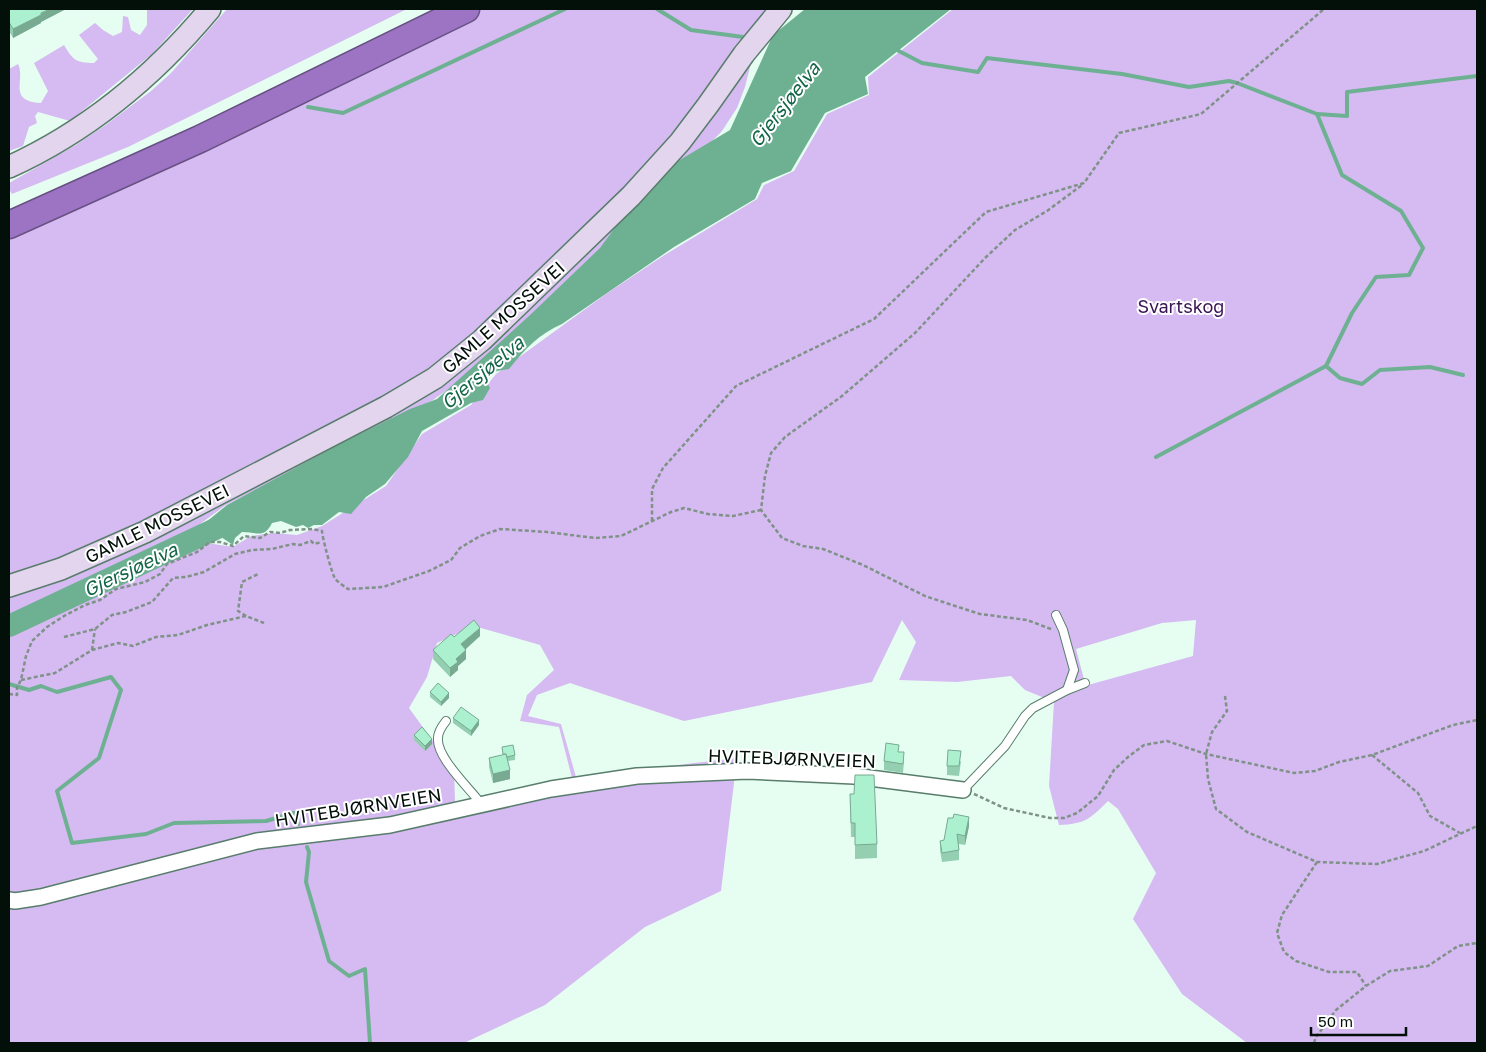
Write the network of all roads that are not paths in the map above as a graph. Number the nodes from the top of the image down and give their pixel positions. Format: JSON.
{"nodes":[{"id":1,"x":210,"y":9,"type":"edge"},
{"id":2,"x":442,"y":9,"type":"edge"},
{"id":3,"x":466,"y":9,"type":"edge"},
{"id":4,"x":781,"y":9,"type":"edge"},
{"id":5,"x":9,"y":167,"type":"edge"},
{"id":6,"x":9,"y":214,"type":"edge"},
{"id":7,"x":9,"y":224,"type":"edge"},
{"id":8,"x":9,"y":586,"type":"edge"},
{"id":9,"x":1056,"y":615,"type":"dead end"},
{"id":10,"x":1085,"y":683,"type":"dead end"},
{"id":11,"x":1067,"y":690,"type":"junction"},
{"id":12,"x":446,"y":721,"type":"dead end"},
{"id":13,"x":963,"y":790,"type":"joint"},
{"id":14,"x":480,"y":805,"type":"junction"},
{"id":15,"x":9,"y":900,"type":"edge"}],
"edges":[{"from":1,"to":5,"type":"main road"},
{"from":2,"to":6,"type":"highway"},
{"from":3,"to":7,"type":"highway"},
{"from":4,"to":8,"type":"main road","name":"GAMLE MOSSEVEI"},
{"from":9,"to":11,"type":"lane"},
{"from":10,"to":11,"type":"lane"},
{"from":11,"to":13,"type":"lane"},
{"from":12,"to":14,"type":"lane"},
{"from":13,"to":14,"type":"street","name":"HVITEBJØRNVEIEN"},
{"from":14,"to":15,"type":"street","name":"HVITEBJØRNVEIEN"}]}
